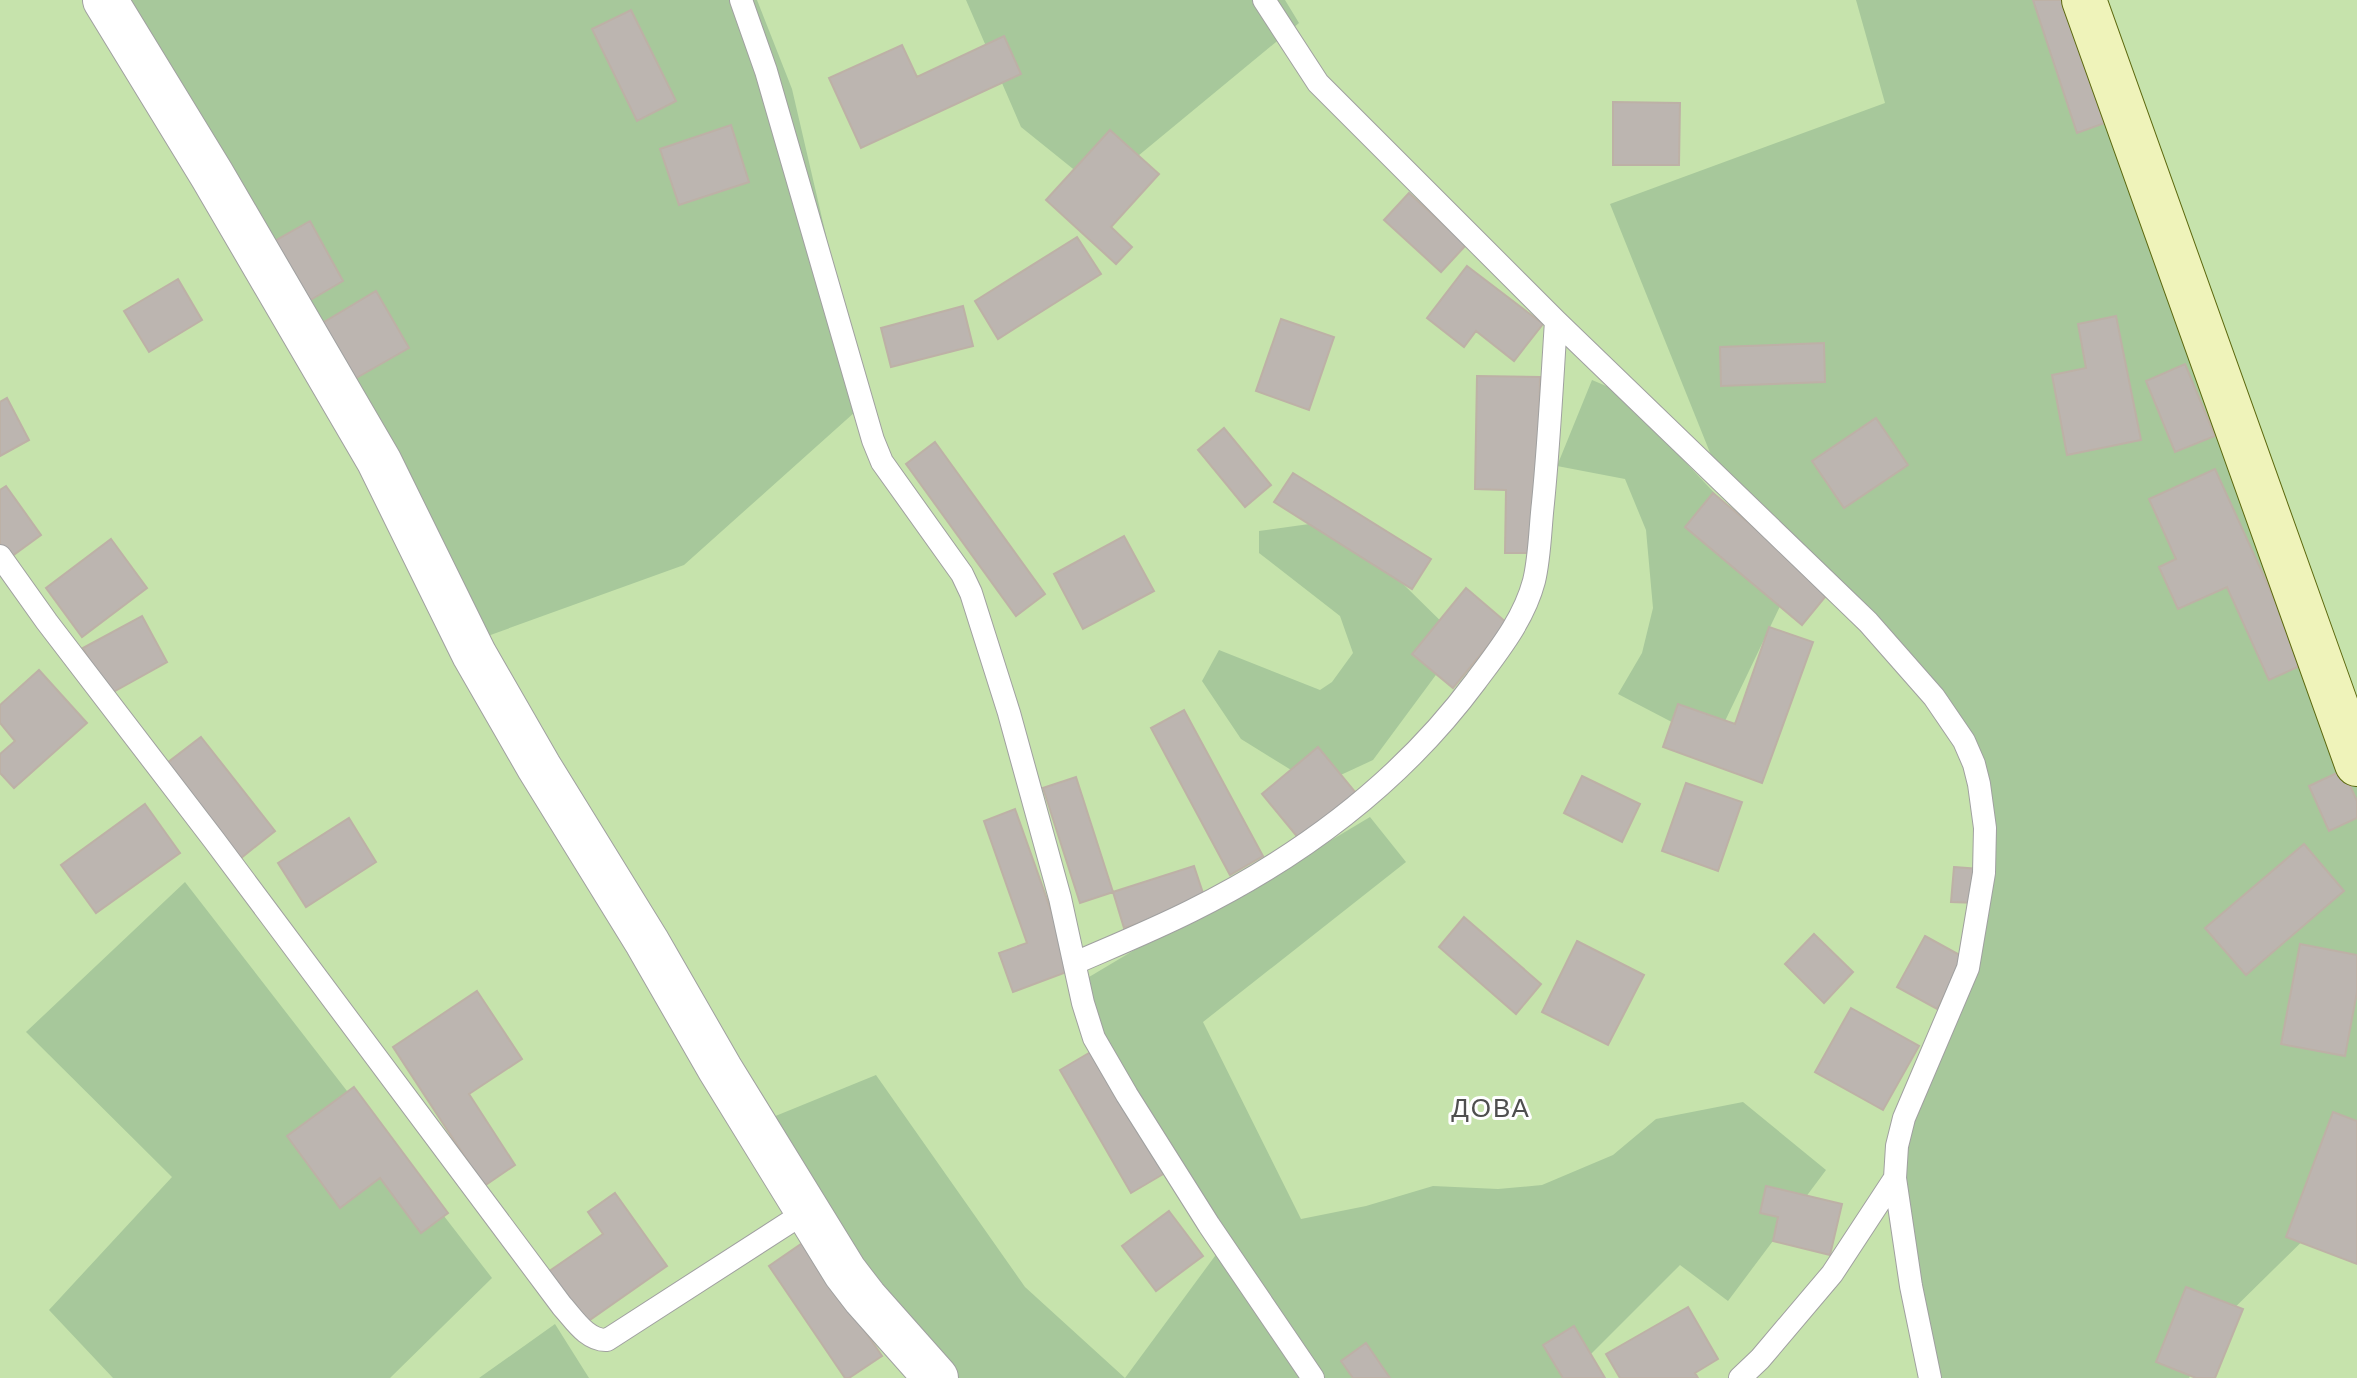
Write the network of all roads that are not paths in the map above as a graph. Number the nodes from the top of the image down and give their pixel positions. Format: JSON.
{"nodes":[{"id":1,"x":105,"y":0,"type":"edge"},
{"id":2,"x":741,"y":0,"type":"edge"},
{"id":3,"x":1264,"y":0,"type":"edge"},
{"id":4,"x":2084,"y":0,"type":"edge"},
{"id":5,"x":1556,"y":321,"type":"junction"},
{"id":6,"x":0,"y":556,"type":"edge"},
{"id":7,"x":2357,"y":764,"type":"edge"},
{"id":8,"x":1075,"y":963,"type":"junction"},
{"id":9,"x":1895,"y":1178,"type":"junction"},
{"id":10,"x":807,"y":1211,"type":"junction"},
{"id":11,"x":936,"y":1378,"type":"edge"},
{"id":12,"x":1313,"y":1378,"type":"edge"},
{"id":13,"x":1740,"y":1378,"type":"edge"},
{"id":14,"x":1930,"y":1378,"type":"edge"}],
"edges":[{"from":1,"to":10,"type":"street"},
{"from":2,"to":8,"type":"lane"},
{"from":3,"to":5,"type":"lane"},
{"from":4,"to":7,"type":"street"},
{"from":5,"to":8,"type":"lane"},
{"from":5,"to":9,"type":"lane"},
{"from":6,"to":10,"type":"lane"},
{"from":8,"to":12,"type":"lane"},
{"from":9,"to":13,"type":"lane"},
{"from":9,"to":14,"type":"lane"},
{"from":10,"to":11,"type":"street"}]}
